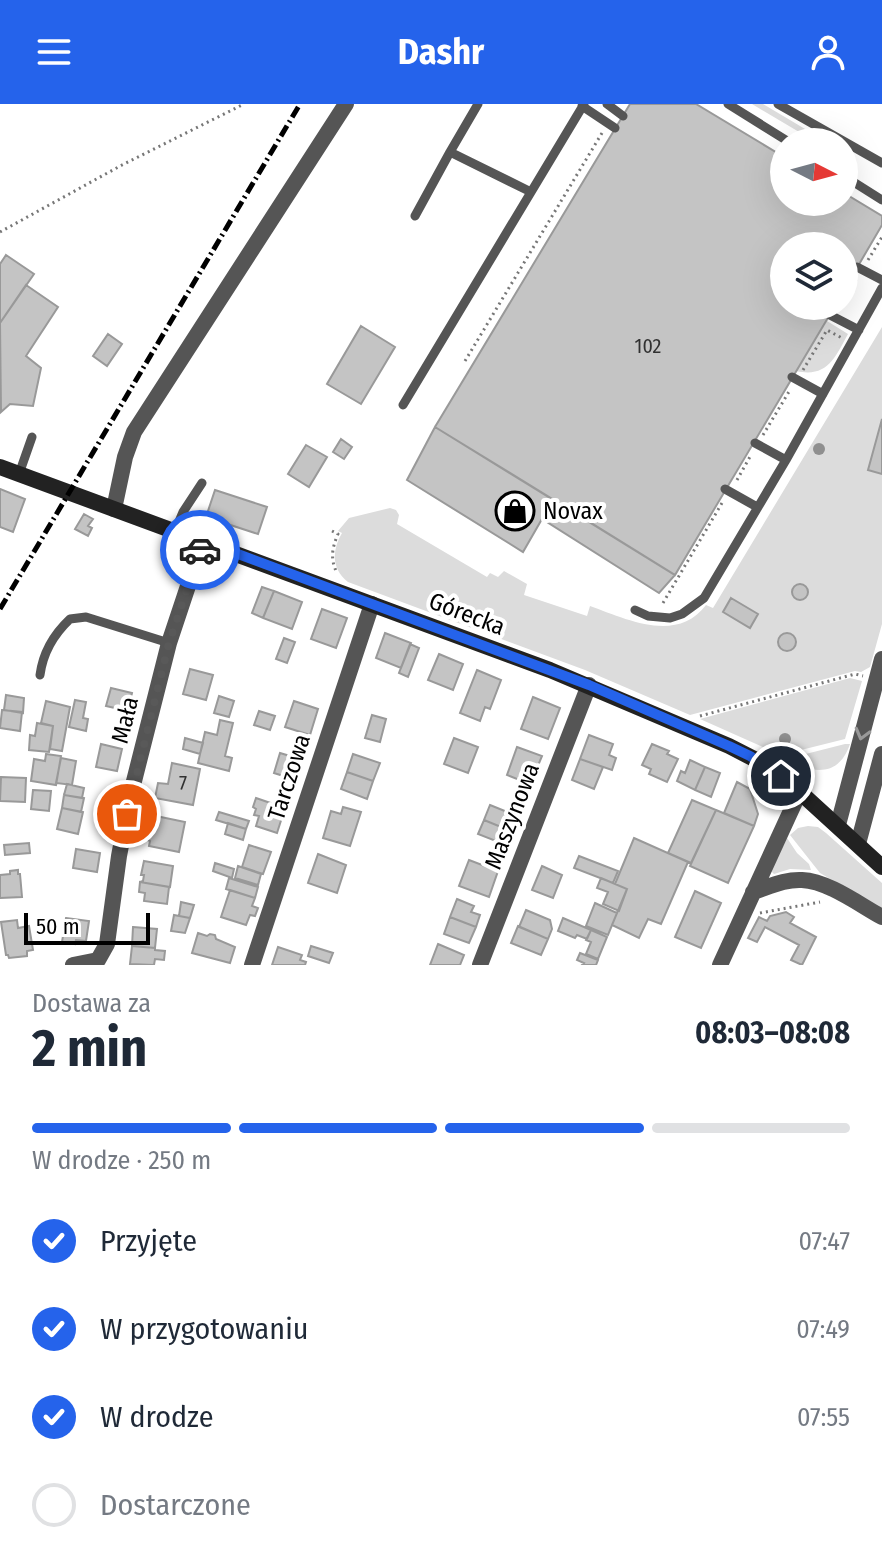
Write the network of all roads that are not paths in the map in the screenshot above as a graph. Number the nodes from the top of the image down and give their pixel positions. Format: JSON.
{"nodes":[{"id":1,"x":346,"y":104,"type":"edge"},
{"id":2,"x":478,"y":104,"type":"edge"},
{"id":3,"x":607,"y":104,"type":"edge"},
{"id":4,"x":728,"y":104,"type":"edge"},
{"id":5,"x":778,"y":104,"type":"edge"},
{"id":6,"x":583,"y":105,"type":"edge"},
{"id":7,"x":623,"y":116,"type":"dead end"},
{"id":8,"x":612,"y":126,"type":"road end"},
{"id":9,"x":770,"y":130,"type":"edge"},
{"id":10,"x":450,"y":152,"type":"junction"},
{"id":11,"x":882,"y":163,"type":"edge"},
{"id":12,"x":858,"y":185,"type":"edge"},
{"id":13,"x":531,"y":192,"type":"junction"},
{"id":14,"x":882,"y":200,"type":"edge"},
{"id":15,"x":415,"y":216,"type":"dead end"},
{"id":16,"x":860,"y":268,"type":"road end"},
{"id":17,"x":882,"y":280,"type":"edge"},
{"id":18,"x":882,"y":288,"type":"edge"},
{"id":19,"x":840,"y":320,"type":"edge"},
{"id":20,"x":859,"y":330,"type":"junction"},
{"id":21,"x":794,"y":379,"type":"road end"},
{"id":22,"x":823,"y":394,"type":"junction"},
{"id":23,"x":403,"y":405,"type":"dead end"},
{"id":24,"x":32,"y":437,"type":"dead end"},
{"id":25,"x":756,"y":444,"type":"road end"},
{"id":26,"x":786,"y":460,"type":"junction"},
{"id":27,"x":0,"y":467,"type":"edge"},
{"id":28,"x":19,"y":474,"type":"junction"},
{"id":29,"x":202,"y":483,"type":"dead end"},
{"id":30,"x":728,"y":490,"type":"road end"},
{"id":31,"x":757,"y":507,"type":"junction"},
{"id":32,"x":114,"y":509,"type":"junction"},
{"id":33,"x":175,"y":531,"type":"junction"},
{"id":34,"x":203,"y":541,"type":"junction"},
{"id":35,"x":372,"y":604,"type":"junction"},
{"id":36,"x":635,"y":610,"type":"dead end"},
{"id":37,"x":169,"y":643,"type":"junction"},
{"id":38,"x":882,"y":659,"type":"edge"},
{"id":39,"x":40,"y":675,"type":"dead end"},
{"id":40,"x":589,"y":685,"type":"junction"},
{"id":41,"x":882,"y":754,"type":"edge"},
{"id":42,"x":800,"y":791,"type":"junction"},
{"id":43,"x":838,"y":825,"type":"junction"},
{"id":44,"x":858,"y":844,"type":"junction"},
{"id":45,"x":882,"y":867,"type":"edge"},
{"id":46,"x":757,"y":899,"type":"junction"},
{"id":47,"x":882,"y":917,"type":"edge"},
{"id":48,"x":99,"y":962,"type":"edge"},
{"id":49,"x":73,"y":965,"type":"edge"},
{"id":50,"x":252,"y":965,"type":"edge"},
{"id":51,"x":480,"y":965,"type":"edge"},
{"id":52,"x":720,"y":965,"type":"edge"}],
"edges":[{"from":1,"to":32,"type":"street"},
{"from":2,"to":10,"type":"lane"},
{"from":3,"to":7,"type":"lane"},
{"from":4,"to":9,"type":"lane"},
{"from":5,"to":11,"type":"lane"},
{"from":6,"to":8,"type":"lane"},
{"from":6,"to":13,"type":"lane"},
{"from":10,"to":13,"type":"lane"},
{"from":10,"to":15,"type":"lane"},
{"from":12,"to":14,"type":"lane"},
{"from":13,"to":23,"type":"lane"},
{"from":16,"to":17,"type":"lane"},
{"from":18,"to":20,"type":"lane"},
{"from":19,"to":20,"type":"lane"},
{"from":20,"to":22,"type":"lane"},
{"from":21,"to":22,"type":"lane"},
{"from":22,"to":26,"type":"lane"},
{"from":24,"to":28,"type":"lane"},
{"from":25,"to":26,"type":"lane"},
{"from":26,"to":31,"type":"lane"},
{"from":27,"to":28,"type":"street","name":"Górecka"},
{"from":28,"to":32,"type":"street","name":"Górecka"},
{"from":29,"to":33,"type":"lane"},
{"from":30,"to":31,"type":"lane"},
{"from":31,"to":36,"type":"lane"},
{"from":32,"to":33,"type":"street","name":"Górecka"},
{"from":33,"to":34,"type":"street","name":"Górecka"},
{"from":34,"to":35,"type":"street","name":"Górecka"},
{"from":34,"to":37,"type":"street","name":"Mała"},
{"from":35,"to":40,"type":"street","name":"Górecka"},
{"from":35,"to":50,"type":"street","name":"Tarczowa"},
{"from":37,"to":39,"type":"lane"},
{"from":37,"to":48,"type":"street","name":"Mała"},
{"from":38,"to":43,"type":"street","one_way":true},
{"from":40,"to":42,"type":"street","name":"Górecka"},
{"from":40,"to":51,"type":"street","name":"Maszynowa"},
{"from":41,"to":44,"type":"street"},
{"from":42,"to":43,"type":"street","name":"Górecka"},
{"from":42,"to":46,"type":"street"},
{"from":43,"to":44,"type":"street","name":"Górecka"},
{"from":44,"to":45,"type":"street","name":"Górecka"},
{"from":46,"to":47,"type":"street"},
{"from":46,"to":52,"type":"street"},
{"from":48,"to":49,"type":"street"}]}
